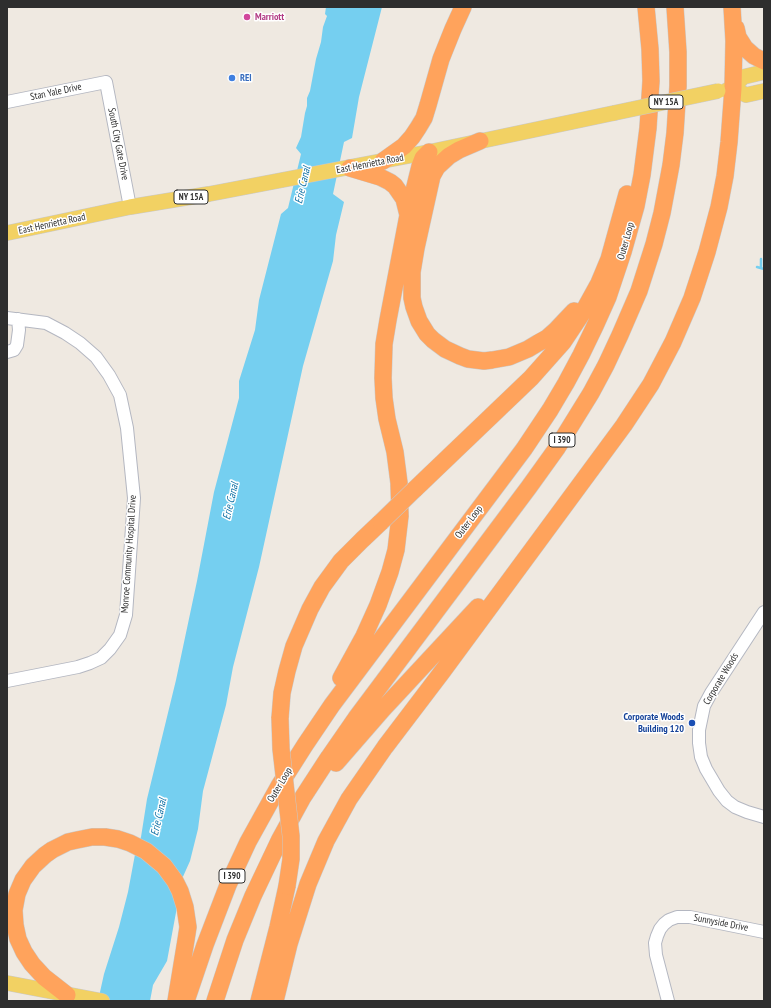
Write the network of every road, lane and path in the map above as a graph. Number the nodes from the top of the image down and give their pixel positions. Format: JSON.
{"nodes":[{"id":1,"x":463,"y":7,"type":"edge"},
{"id":2,"x":646,"y":7,"type":"edge"},
{"id":3,"x":675,"y":7,"type":"edge"},
{"id":4,"x":732,"y":8,"type":"edge"},
{"id":5,"x":764,"y":61,"type":"edge"},
{"id":6,"x":764,"y":72,"type":"edge"},
{"id":7,"x":106,"y":82,"type":"joint"},
{"id":8,"x":726,"y":90,"type":"junction"},
{"id":9,"x":764,"y":91,"type":"edge"},
{"id":10,"x":7,"y":102,"type":"edge"},
{"id":11,"x":480,"y":141,"type":"junction"},
{"id":12,"x":429,"y":152,"type":"junction"},
{"id":13,"x":350,"y":168,"type":"joint"},
{"id":14,"x":381,"y":169,"type":"junction"},
{"id":15,"x":130,"y":207,"type":"junction"},
{"id":16,"x":408,"y":215,"type":"junction"},
{"id":17,"x":7,"y":233,"type":"edge"},
{"id":18,"x":615,"y":234,"type":"junction"},
{"id":19,"x":12,"y":319,"type":"edge"},
{"id":20,"x":7,"y":352,"type":"edge"},
{"id":21,"x":549,"y":526,"type":"junction"},
{"id":22,"x":764,"y":612,"type":"edge"},
{"id":23,"x":7,"y":681,"type":"edge"},
{"id":24,"x":296,"y":759,"type":"junction"},
{"id":25,"x":296,"y":811,"type":"junction"},
{"id":26,"x":764,"y":817,"type":"edge"},
{"id":27,"x":764,"y":932,"type":"edge"},
{"id":28,"x":7,"y":983,"type":"edge"},
{"id":29,"x":67,"y":995,"type":"junction"},
{"id":30,"x":102,"y":1001,"type":"edge"},
{"id":31,"x":176,"y":1001,"type":"edge"},
{"id":32,"x":186,"y":1001,"type":"edge"},
{"id":33,"x":215,"y":1001,"type":"edge"},
{"id":34,"x":259,"y":1001,"type":"edge"},
{"id":35,"x":275,"y":1001,"type":"edge"},
{"id":36,"x":668,"y":1001,"type":"edge"}],
"edges":[{"from":1,"to":14,"type":"highway"},
{"from":2,"to":18,"type":"highway"},
{"from":2,"to":24,"type":"highway","name":"Outer Loop","number":"I 390"},
{"from":3,"to":25,"type":"highway","number":"I 390"},
{"from":4,"to":5,"type":"highway"},
{"from":4,"to":8,"type":"highway"},
{"from":6,"to":8,"type":"main road","name":"East Henrietta Road"},
{"from":7,"to":10,"type":"street","name":"Stan Yale Drive"},
{"from":7,"to":15,"type":"street","name":"South City Gate Drive"},
{"from":8,"to":9,"type":"main road","name":"East Henrietta Road","number":"NY 15A"},
{"from":8,"to":11,"type":"main road","name":"East Henrietta Road","number":"NY 15A","bridge":true},
{"from":8,"to":21,"type":"highway"},
{"from":11,"to":12,"type":"main road","name":"East Henrietta Road","number":"NY 15A"},
{"from":11,"to":18,"type":"highway"},
{"from":12,"to":14,"type":"main road","name":"East Henrietta Road","number":"NY 15A"},
{"from":12,"to":16,"type":"highway"},
{"from":13,"to":14,"type":"highway"},
{"from":13,"to":15,"type":"main road","name":"East Henrietta Road","number":"NY 15A"},
{"from":14,"to":16,"type":"highway"},
{"from":15,"to":17,"type":"main road","name":"East Henrietta Road","number":"NY 15A"},
{"from":16,"to":24,"type":"highway"},
{"from":18,"to":34,"type":"highway","bridge":true},
{"from":19,"to":20,"type":"street"},
{"from":19,"to":23,"type":"street","name":"Monroe Community Hospital Drive"},
{"from":21,"to":25,"type":"highway"},
{"from":21,"to":35,"type":"highway"},
{"from":22,"to":26,"type":"street","name":"Corporate Woods"},
{"from":24,"to":32,"type":"highway","name":"Outer Loop","number":"I 390"},
{"from":25,"to":33,"type":"highway","number":"I 390"},
{"from":27,"to":36,"type":"street","name":"Sunnyside Drive"},
{"from":28,"to":29,"type":"main road"},
{"from":29,"to":30,"type":"main road"},
{"from":29,"to":31,"type":"highway"}]}
